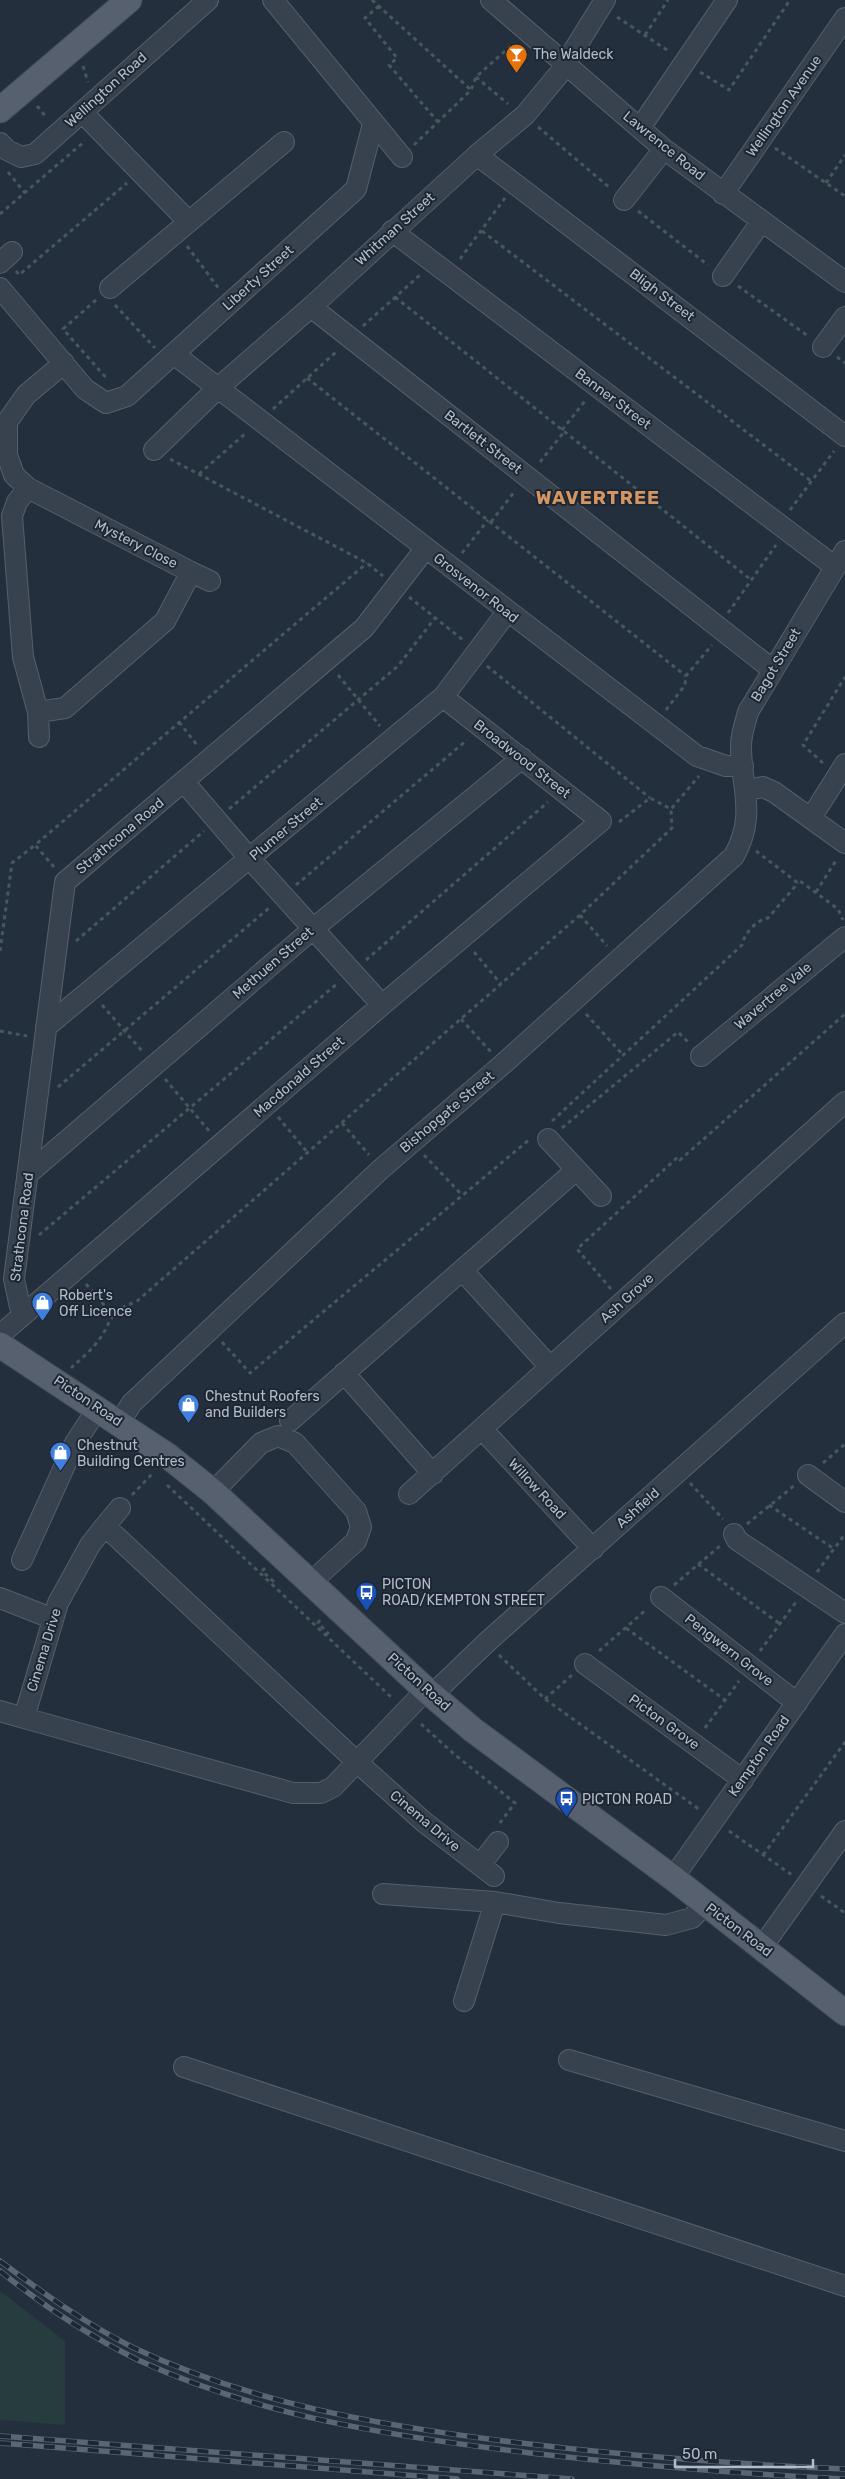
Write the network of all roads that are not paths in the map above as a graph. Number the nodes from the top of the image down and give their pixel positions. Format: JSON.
{"nodes":[{"id":1,"x":129,"y":0,"type":"edge"},
{"id":2,"x":208,"y":0,"type":"edge"},
{"id":3,"x":273,"y":0,"type":"edge"},
{"id":4,"x":490,"y":0,"type":"edge"},
{"id":5,"x":604,"y":0,"type":"edge"},
{"id":6,"x":727,"y":0,"type":"edge"},
{"id":7,"x":845,"y":18,"type":"edge"},
{"id":8,"x":565,"y":65,"type":"junction"},
{"id":9,"x":87,"y":107,"type":"junction"},
{"id":10,"x":0,"y":110,"type":"edge"},
{"id":11,"x":373,"y":124,"type":"junction"},
{"id":12,"x":640,"y":128,"type":"junction"},
{"id":13,"x":284,"y":142,"type":"dead end"},
{"id":14,"x":0,"y":143,"type":"edge"},
{"id":15,"x":664,"y":148,"type":"junction"},
{"id":16,"x":477,"y":155,"type":"junction"},
{"id":17,"x":402,"y":157,"type":"road end"},
{"id":18,"x":723,"y":194,"type":"junction"},
{"id":19,"x":624,"y":200,"type":"road end"},
{"id":20,"x":188,"y":220,"type":"junction"},
{"id":21,"x":762,"y":222,"type":"junction"},
{"id":22,"x":392,"y":231,"type":"junction"},
{"id":23,"x":723,"y":276,"type":"road end"},
{"id":24,"x":845,"y":282,"type":"edge"},
{"id":25,"x":0,"y":288,"type":"edge"},
{"id":26,"x":106,"y":296,"type":"road end"},
{"id":27,"x":311,"y":307,"type":"junction"},
{"id":28,"x":845,"y":317,"type":"edge"},
{"id":29,"x":823,"y":347,"type":"road end"},
{"id":30,"x":172,"y":358,"type":"junction"},
{"id":31,"x":64,"y":363,"type":"junction"},
{"id":32,"x":219,"y":387,"type":"junction"},
{"id":33,"x":845,"y":436,"type":"edge"},
{"id":34,"x":154,"y":450,"type":"road end"},
{"id":35,"x":28,"y":488,"type":"junction"},
{"id":36,"x":425,"y":549,"type":"junction"},
{"id":37,"x":840,"y":559,"type":"edge"},
{"id":38,"x":191,"y":572,"type":"junction"},
{"id":39,"x":210,"y":582,"type":"dead end"},
{"id":40,"x":508,"y":612,"type":"junction"},
{"id":41,"x":774,"y":670,"type":"junction"},
{"id":42,"x":443,"y":697,"type":"junction"},
{"id":43,"x":38,"y":712,"type":"junction"},
{"id":44,"x":40,"y":737,"type":"dead end"},
{"id":45,"x":522,"y":758,"type":"junction"},
{"id":46,"x":845,"y":764,"type":"edge"},
{"id":47,"x":743,"y":766,"type":"junction"},
{"id":48,"x":184,"y":782,"type":"junction"},
{"id":49,"x":747,"y":790,"type":"junction"},
{"id":50,"x":811,"y":818,"type":"junction"},
{"id":51,"x":601,"y":821,"type":"joint"},
{"id":52,"x":843,"y":849,"type":"edge"},
{"id":53,"x":250,"y":859,"type":"junction"},
{"id":54,"x":314,"y":928,"type":"junction"},
{"id":55,"x":845,"y":937,"type":"edge"},
{"id":56,"x":382,"y":1005,"type":"junction"},
{"id":57,"x":46,"y":1033,"type":"junction"},
{"id":58,"x":701,"y":1056,"type":"road end"},
{"id":59,"x":845,"y":1102,"type":"edge"},
{"id":60,"x":543,"y":1134,"type":"road end"},
{"id":61,"x":575,"y":1171,"type":"junction"},
{"id":62,"x":28,"y":1174,"type":"junction"},
{"id":63,"x":601,"y":1196,"type":"dead end"},
{"id":64,"x":463,"y":1271,"type":"junction"},
{"id":65,"x":22,"y":1316,"type":"junction"},
{"id":66,"x":845,"y":1323,"type":"edge"},
{"id":67,"x":0,"y":1335,"type":"edge"},
{"id":68,"x":0,"y":1345,"type":"edge"},
{"id":69,"x":550,"y":1368,"type":"junction"},
{"id":70,"x":344,"y":1374,"type":"junction"},
{"id":71,"x":98,"y":1408,"type":"junction"},
{"id":72,"x":290,"y":1421,"type":"dead end"},
{"id":73,"x":119,"y":1423,"type":"junction"},
{"id":74,"x":482,"y":1429,"type":"junction"},
{"id":75,"x":433,"y":1474,"type":"junction"},
{"id":76,"x":808,"y":1475,"type":"road end"},
{"id":77,"x":213,"y":1492,"type":"junction"},
{"id":78,"x":409,"y":1494,"type":"dead end"},
{"id":79,"x":845,"y":1502,"type":"edge"},
{"id":80,"x":120,"y":1508,"type":"road end"},
{"id":81,"x":105,"y":1526,"type":"junction"},
{"id":82,"x":734,"y":1534,"type":"road end"},
{"id":83,"x":592,"y":1549,"type":"junction"},
{"id":84,"x":22,"y":1560,"type":"dead end"},
{"id":85,"x":310,"y":1583,"type":"junction"},
{"id":86,"x":661,"y":1597,"type":"road end"},
{"id":87,"x":0,"y":1598,"type":"edge"},
{"id":88,"x":845,"y":1613,"type":"edge"},
{"id":89,"x":51,"y":1618,"type":"junction"},
{"id":90,"x":845,"y":1634,"type":"edge"},
{"id":91,"x":585,"y":1664,"type":"road end"},
{"id":92,"x":429,"y":1692,"type":"junction"},
{"id":93,"x":797,"y":1703,"type":"junction"},
{"id":94,"x":0,"y":1711,"type":"edge"},
{"id":95,"x":24,"y":1718,"type":"junction"},
{"id":96,"x":358,"y":1763,"type":"junction"},
{"id":97,"x":743,"y":1780,"type":"junction"},
{"id":98,"x":845,"y":1831,"type":"edge"},
{"id":99,"x":498,"y":1842,"type":"road end"},
{"id":100,"x":674,"y":1878,"type":"junction"},
{"id":101,"x":383,"y":1894,"type":"dead end"},
{"id":102,"x":495,"y":1902,"type":"junction"},
{"id":103,"x":705,"y":1904,"type":"junction"},
{"id":104,"x":762,"y":1947,"type":"junction"},
{"id":105,"x":464,"y":2001,"type":"dead end"},
{"id":106,"x":845,"y":2013,"type":"edge"},
{"id":107,"x":569,"y":2060,"type":"dead end"},
{"id":108,"x":184,"y":2067,"type":"dead end"},
{"id":109,"x":845,"y":2141,"type":"edge"},
{"id":110,"x":845,"y":2286,"type":"edge"}],
"edges":[{"from":1,"to":10,"type":"main road"},
{"from":2,"to":9,"type":"street","name":"Wellington Road"},
{"from":3,"to":11,"type":"street"},
{"from":4,"to":8,"type":"street","name":"Lawrence Road"},
{"from":5,"to":8,"type":"street","name":"Whitman Street"},
{"from":6,"to":12,"type":"street"},
{"from":7,"to":18,"type":"street","name":"Wellington Avenue"},
{"from":8,"to":12,"type":"street","name":"Lawrence Road"},
{"from":8,"to":16,"type":"street","name":"Whitman Street"},
{"from":9,"to":14,"type":"street","name":"Wellington Road"},
{"from":9,"to":20,"type":"street"},
{"from":11,"to":17,"type":"street"},
{"from":11,"to":30,"type":"street","name":"Liberty Street"},
{"from":12,"to":15,"type":"street","name":"Lawrence Road"},
{"from":13,"to":20,"type":"street"},
{"from":15,"to":18,"type":"street","name":"Lawrence Road"},
{"from":15,"to":19,"type":"street"},
{"from":16,"to":22,"type":"street","name":"Whitman Street"},
{"from":16,"to":33,"type":"street","name":"Bligh Street"},
{"from":18,"to":21,"type":"street","name":"Lawrence Road"},
{"from":20,"to":26,"type":"street"},
{"from":21,"to":23,"type":"street"},
{"from":21,"to":24,"type":"street","name":"Lawrence Road"},
{"from":22,"to":27,"type":"street","name":"Whitman Street"},
{"from":22,"to":37,"type":"street","name":"Banner Street"},
{"from":25,"to":31,"type":"street"},
{"from":27,"to":32,"type":"street","name":"Whitman Street"},
{"from":27,"to":41,"type":"street","name":"Bartlett Street"},
{"from":28,"to":29,"type":"street"},
{"from":30,"to":31,"type":"street","name":"Liberty Street"},
{"from":30,"to":32,"type":"street","name":"Grosvenor Road"},
{"from":31,"to":35,"type":"street","name":"Mystery Close"},
{"from":32,"to":34,"type":"street","name":"Whitman Street"},
{"from":32,"to":36,"type":"street","name":"Grosvenor Road"},
{"from":35,"to":38,"type":"street","name":"Mystery Close"},
{"from":35,"to":43,"type":"street"},
{"from":36,"to":40,"type":"street","name":"Grosvenor Road"},
{"from":36,"to":48,"type":"street","name":"Strathcona Road"},
{"from":37,"to":41,"type":"street","name":"Bagot Street"},
{"from":38,"to":39,"type":"street"},
{"from":38,"to":43,"type":"street","name":"Mystery Close"},
{"from":40,"to":42,"type":"street","name":"Plumer Street"},
{"from":40,"to":47,"type":"street","name":"Grosvenor Road"},
{"from":41,"to":47,"type":"street","name":"Bagot Street"},
{"from":42,"to":45,"type":"street","name":"Broadwood Street"},
{"from":42,"to":53,"type":"street","name":"Plumer Street"},
{"from":43,"to":44,"type":"street"},
{"from":45,"to":51,"type":"street","name":"Broadwood Street"},
{"from":45,"to":54,"type":"street","name":"Methuen Street"},
{"from":46,"to":50,"type":"street"},
{"from":47,"to":49,"type":"street","name":"Bagot Street"},
{"from":48,"to":53,"type":"street"},
{"from":48,"to":57,"type":"street","name":"Strathcona Road"},
{"from":49,"to":50,"type":"street"},
{"from":49,"to":73,"type":"street","name":"Bishopgate Street"},
{"from":50,"to":52,"type":"street"},
{"from":51,"to":56,"type":"street","name":"Macdonald Street"},
{"from":53,"to":54,"type":"street"},
{"from":53,"to":57,"type":"street","name":"Plumer Street"},
{"from":54,"to":56,"type":"street"},
{"from":54,"to":62,"type":"street","name":"Methuen Street"},
{"from":55,"to":58,"type":"street","name":"Wavertree Vale"},
{"from":56,"to":65,"type":"street","name":"Macdonald Street"},
{"from":57,"to":62,"type":"street","name":"Strathcona Road"},
{"from":59,"to":69,"type":"street","name":"Ash Grove"},
{"from":60,"to":61,"type":"street"},
{"from":61,"to":63,"type":"street"},
{"from":61,"to":64,"type":"street"},
{"from":62,"to":65,"type":"street","name":"Strathcona Road"},
{"from":64,"to":69,"type":"street"},
{"from":64,"to":70,"type":"street"},
{"from":65,"to":67,"type":"street","name":"Macdonald Street"},
{"from":66,"to":83,"type":"street","name":"Ashfield"},
{"from":68,"to":71,"type":"main road","name":"Picton Road"},
{"from":69,"to":74,"type":"street","name":"Ash Grove"},
{"from":70,"to":72,"type":"street"},
{"from":70,"to":75,"type":"street"},
{"from":71,"to":73,"type":"main road","name":"Picton Road"},
{"from":71,"to":84,"type":"street"},
{"from":73,"to":77,"type":"main road","name":"Picton Road"},
{"from":74,"to":75,"type":"street","name":"Ash Grove"},
{"from":74,"to":83,"type":"street","name":"Willow Road"},
{"from":75,"to":78,"type":"street","name":"Ash Grove"},
{"from":76,"to":79,"type":"street"},
{"from":77,"to":85,"type":"main road","name":"Picton Road"},
{"from":77,"to":85,"type":"street"},
{"from":80,"to":81,"type":"street"},
{"from":81,"to":89,"type":"street","name":"Cinema Drive"},
{"from":81,"to":96,"type":"street","name":"Cinema Drive"},
{"from":82,"to":88,"type":"street"},
{"from":83,"to":92,"type":"street","name":"Ashfield"},
{"from":85,"to":92,"type":"main road","name":"Picton Road"},
{"from":86,"to":93,"type":"street","name":"Pengwern Grove"},
{"from":87,"to":89,"type":"street"},
{"from":89,"to":95,"type":"street","name":"Cinema Drive"},
{"from":90,"to":93,"type":"street","name":"Kempton Road"},
{"from":91,"to":97,"type":"street","name":"Picton Grove"},
{"from":92,"to":96,"type":"street"},
{"from":92,"to":100,"type":"main road","name":"Picton Road"},
{"from":93,"to":97,"type":"street","name":"Kempton Road"},
{"from":94,"to":95,"type":"street"},
{"from":95,"to":96,"type":"street"},
{"from":96,"to":99,"type":"street","name":"Cinema Drive"},
{"from":97,"to":100,"type":"street","name":"Kempton Road"},
{"from":98,"to":104,"type":"street"},
{"from":100,"to":103,"type":"main road","name":"Picton Road"},
{"from":101,"to":102,"type":"street"},
{"from":102,"to":103,"type":"street"},
{"from":102,"to":105,"type":"street"},
{"from":103,"to":104,"type":"main road","name":"Picton Road"},
{"from":104,"to":106,"type":"main road","name":"Picton Road"},
{"from":107,"to":109,"type":"street"},
{"from":108,"to":110,"type":"street"}]}
